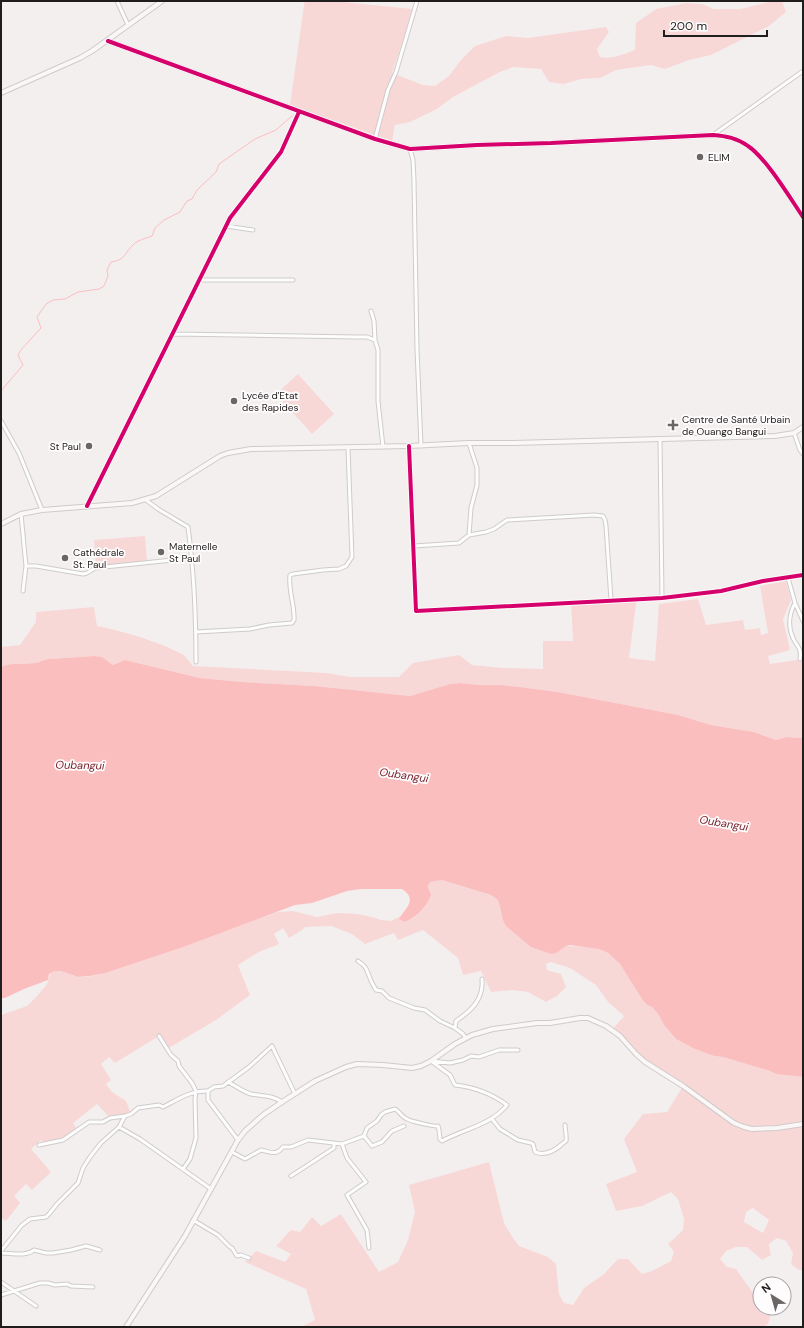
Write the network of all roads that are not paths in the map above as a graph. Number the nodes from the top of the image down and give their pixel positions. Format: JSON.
{"nodes":[{"id":1,"x":117,"y":1,"type":"edge"},
{"id":2,"x":162,"y":1,"type":"edge"},
{"id":3,"x":418,"y":1,"type":"edge"},
{"id":4,"x":128,"y":25,"type":"junction"},
{"id":5,"x":108,"y":41,"type":"junction"},
{"id":6,"x":803,"y":71,"type":"edge"},
{"id":7,"x":1,"y":93,"type":"edge"},
{"id":8,"x":299,"y":112,"type":"junction"},
{"id":9,"x":713,"y":135,"type":"junction"},
{"id":10,"x":375,"y":139,"type":"junction"},
{"id":11,"x":410,"y":149,"type":"junction"},
{"id":12,"x":803,"y":217,"type":"edge"},
{"id":13,"x":226,"y":226,"type":"junction"},
{"id":14,"x":253,"y":230,"type":"dead end"},
{"id":15,"x":200,"y":280,"type":"junction"},
{"id":16,"x":293,"y":280,"type":"dead end"},
{"id":17,"x":371,"y":311,"type":"dead end"},
{"id":18,"x":173,"y":334,"type":"junction"},
{"id":19,"x":375,"y":340,"type":"junction"},
{"id":20,"x":1,"y":420,"type":"edge"},
{"id":21,"x":803,"y":427,"type":"edge"},
{"id":22,"x":794,"y":433,"type":"junction"},
{"id":23,"x":660,"y":439,"type":"junction"},
{"id":24,"x":469,"y":443,"type":"junction"},
{"id":25,"x":409,"y":446,"type":"junction"},
{"id":26,"x":422,"y":446,"type":"junction"},
{"id":27,"x":383,"y":447,"type":"junction"},
{"id":28,"x":348,"y":448,"type":"junction"},
{"id":29,"x":803,"y":454,"type":"edge"},
{"id":30,"x":146,"y":500,"type":"junction"},
{"id":31,"x":87,"y":506,"type":"junction"},
{"id":32,"x":42,"y":510,"type":"junction"},
{"id":33,"x":21,"y":514,"type":"junction"},
{"id":34,"x":1,"y":524,"type":"edge"},
{"id":35,"x":468,"y":535,"type":"junction"},
{"id":36,"x":414,"y":546,"type":"junction"},
{"id":37,"x":192,"y":558,"type":"junction"},
{"id":38,"x":26,"y":566,"type":"junction"},
{"id":39,"x":803,"y":575,"type":"edge"},
{"id":40,"x":788,"y":578,"type":"junction"},
{"id":41,"x":23,"y":591,"type":"dead end"},
{"id":42,"x":662,"y":598,"type":"junction"},
{"id":43,"x":610,"y":600,"type":"junction"},
{"id":44,"x":795,"y":603,"type":"junction"},
{"id":45,"x":803,"y":621,"type":"edge"},
{"id":46,"x":196,"y":632,"type":"junction"},
{"id":47,"x":800,"y":659,"type":"dead end"},
{"id":48,"x":196,"y":662,"type":"dead end"},
{"id":49,"x":358,"y":961,"type":"dead end"},
{"id":50,"x":482,"y":979,"type":"dead end"},
{"id":51,"x":455,"y":1028,"type":"junction"},
{"id":52,"x":159,"y":1036,"type":"dead end"},
{"id":53,"x":465,"y":1038,"type":"junction"},
{"id":54,"x":518,"y":1050,"type":"dead end"},
{"id":55,"x":430,"y":1061,"type":"junction"},
{"id":56,"x":228,"y":1082,"type":"junction"},
{"id":57,"x":196,"y":1091,"type":"junction"},
{"id":58,"x":208,"y":1091,"type":"junction"},
{"id":59,"x":295,"y":1094,"type":"junction"},
{"id":60,"x":282,"y":1102,"type":"junction"},
{"id":61,"x":125,"y":1116,"type":"junction"},
{"id":62,"x":492,"y":1119,"type":"junction"},
{"id":63,"x":803,"y":1124,"type":"edge"},
{"id":64,"x":565,"y":1125,"type":"dead end"},
{"id":65,"x":404,"y":1126,"type":"dead end"},
{"id":66,"x":119,"y":1127,"type":"junction"},
{"id":67,"x":364,"y":1136,"type":"junction"},
{"id":68,"x":238,"y":1140,"type":"junction"},
{"id":69,"x":334,"y":1143,"type":"junction"},
{"id":70,"x":342,"y":1144,"type":"junction"},
{"id":71,"x":39,"y":1145,"type":"dead end"},
{"id":72,"x":232,"y":1152,"type":"junction"},
{"id":73,"x":183,"y":1169,"type":"junction"},
{"id":74,"x":291,"y":1176,"type":"dead end"},
{"id":75,"x":211,"y":1188,"type":"junction"},
{"id":76,"x":194,"y":1220,"type":"junction"},
{"id":77,"x":369,"y":1248,"type":"dead end"},
{"id":78,"x":100,"y":1250,"type":"dead end"},
{"id":79,"x":1,"y":1252,"type":"edge"},
{"id":80,"x":249,"y":1258,"type":"dead end"},
{"id":81,"x":1,"y":1282,"type":"edge"},
{"id":82,"x":93,"y":1287,"type":"dead end"},
{"id":83,"x":13,"y":1291,"type":"junction"},
{"id":84,"x":1,"y":1295,"type":"edge"},
{"id":85,"x":36,"y":1306,"type":"dead end"},
{"id":86,"x":126,"y":1327,"type":"edge"}],
"edges":[{"from":1,"to":4,"type":"street"},
{"from":2,"to":4,"type":"main road"},
{"from":3,"to":10,"type":"street"},
{"from":4,"to":5,"type":"main road"},
{"from":5,"to":7,"type":"main road"},
{"from":5,"to":8,"type":"main road"},
{"from":6,"to":9,"type":"street"},
{"from":8,"to":10,"type":"main road"},
{"from":8,"to":13,"type":"street"},
{"from":9,"to":11,"type":"main road"},
{"from":9,"to":12,"type":"main road"},
{"from":10,"to":11,"type":"main road"},
{"from":11,"to":26,"type":"street"},
{"from":13,"to":14,"type":"street"},
{"from":13,"to":15,"type":"street"},
{"from":15,"to":16,"type":"street"},
{"from":15,"to":18,"type":"street"},
{"from":17,"to":19,"type":"street"},
{"from":18,"to":19,"type":"street"},
{"from":18,"to":31,"type":"street"},
{"from":19,"to":27,"type":"street"},
{"from":20,"to":32,"type":"street"},
{"from":21,"to":22,"type":"main road"},
{"from":22,"to":23,"type":"main road"},
{"from":22,"to":29,"type":"street"},
{"from":23,"to":24,"type":"main road"},
{"from":23,"to":42,"type":"street"},
{"from":24,"to":26,"type":"main road"},
{"from":24,"to":35,"type":"street"},
{"from":25,"to":26,"type":"main road"},
{"from":25,"to":27,"type":"main road"},
{"from":25,"to":36,"type":"street"},
{"from":27,"to":28,"type":"main road"},
{"from":28,"to":30,"type":"main road"},
{"from":28,"to":46,"type":"street"},
{"from":30,"to":31,"type":"main road"},
{"from":30,"to":37,"type":"street"},
{"from":31,"to":32,"type":"main road"},
{"from":32,"to":33,"type":"main road"},
{"from":33,"to":34,"type":"main road"},
{"from":33,"to":38,"type":"street"},
{"from":35,"to":36,"type":"street"},
{"from":35,"to":43,"type":"street"},
{"from":36,"to":43,"type":"street"},
{"from":37,"to":38,"type":"street"},
{"from":37,"to":46,"type":"street"},
{"from":38,"to":41,"type":"street"},
{"from":39,"to":40,"type":"street"},
{"from":40,"to":42,"type":"street"},
{"from":40,"to":44,"type":"street"},
{"from":42,"to":43,"type":"street"},
{"from":44,"to":45,"type":"street"},
{"from":44,"to":47,"type":"street"},
{"from":46,"to":48,"type":"street"},
{"from":49,"to":51,"type":"street"},
{"from":50,"to":51,"type":"street"},
{"from":51,"to":53,"type":"street"},
{"from":52,"to":57,"type":"street"},
{"from":53,"to":55,"type":"main road"},
{"from":53,"to":63,"type":"main road"},
{"from":54,"to":55,"type":"street"},
{"from":55,"to":59,"type":"main road"},
{"from":55,"to":62,"type":"street"},
{"from":56,"to":58,"type":"street"},
{"from":56,"to":59,"type":"street"},
{"from":56,"to":60,"type":"street"},
{"from":57,"to":58,"type":"street"},
{"from":57,"to":61,"type":"street"},
{"from":57,"to":73,"type":"street"},
{"from":58,"to":68,"type":"street"},
{"from":59,"to":60,"type":"main road"},
{"from":60,"to":68,"type":"main road"},
{"from":61,"to":66,"type":"street"},
{"from":61,"to":71,"type":"street"},
{"from":62,"to":64,"type":"street"},
{"from":62,"to":67,"type":"street"},
{"from":65,"to":67,"type":"street"},
{"from":66,"to":73,"type":"street"},
{"from":66,"to":79,"type":"street"},
{"from":67,"to":70,"type":"street"},
{"from":68,"to":72,"type":"main road"},
{"from":69,"to":70,"type":"street"},
{"from":69,"to":72,"type":"street"},
{"from":69,"to":74,"type":"street"},
{"from":70,"to":77,"type":"street"},
{"from":72,"to":75,"type":"main road"},
{"from":73,"to":75,"type":"street"},
{"from":75,"to":76,"type":"main road"},
{"from":76,"to":80,"type":"street"},
{"from":76,"to":86,"type":"main road"},
{"from":78,"to":79,"type":"street"},
{"from":81,"to":83,"type":"street"},
{"from":82,"to":83,"type":"street"},
{"from":83,"to":84,"type":"street"},
{"from":83,"to":85,"type":"street"}]}
